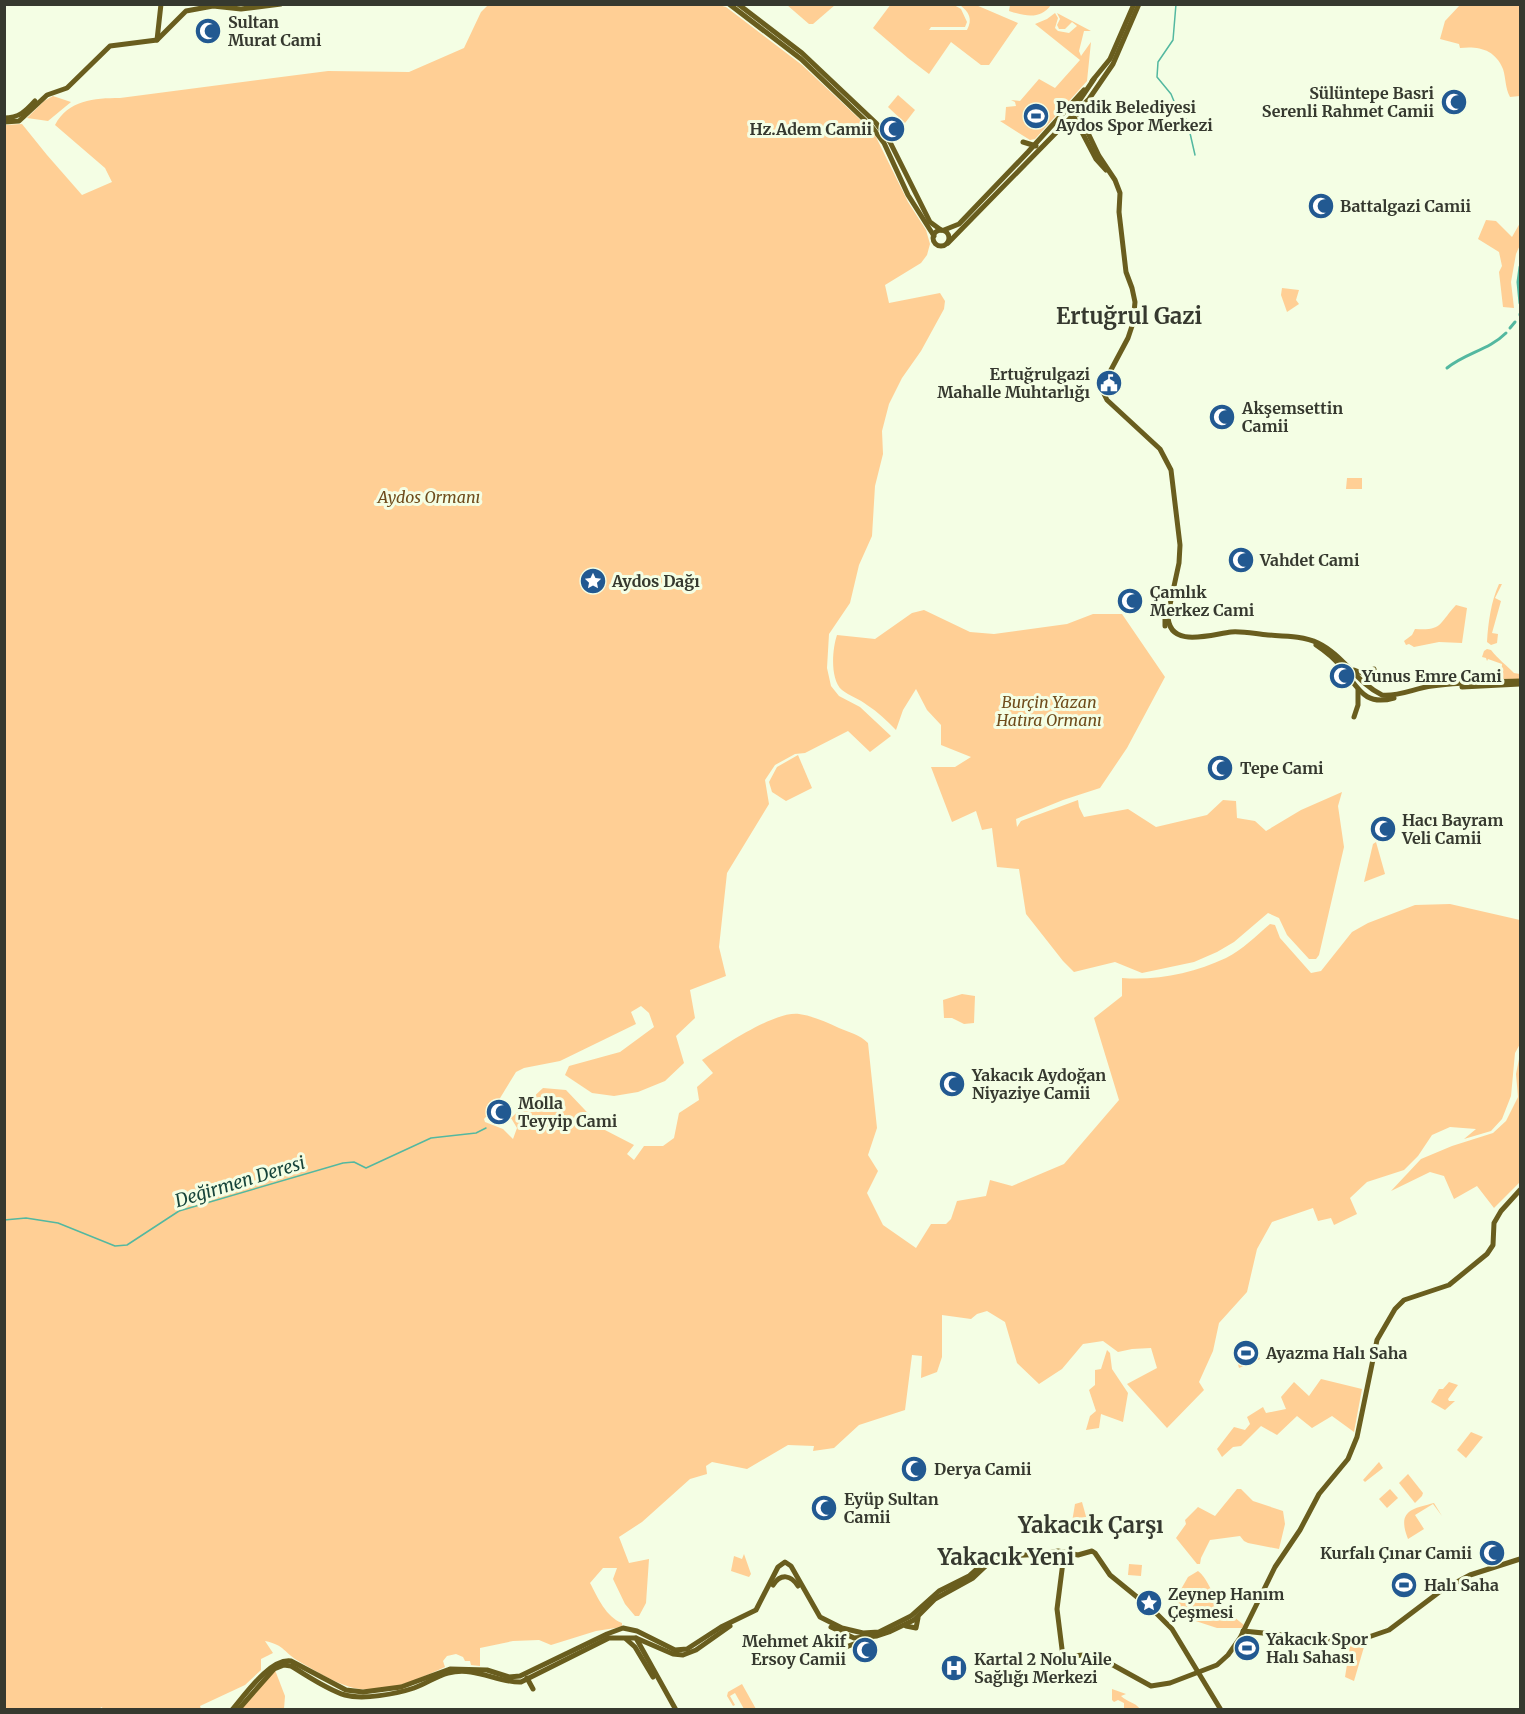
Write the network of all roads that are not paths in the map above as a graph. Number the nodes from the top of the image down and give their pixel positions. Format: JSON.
{"nodes":[{"id":1,"x":162,"y":4,"type":"edge"},
{"id":2,"x":212,"y":4,"type":"edge"},
{"id":3,"x":224,"y":4,"type":"edge"},
{"id":4,"x":262,"y":4,"type":"edge"},
{"id":5,"x":281,"y":4,"type":"edge"},
{"id":6,"x":729,"y":4,"type":"edge"},
{"id":7,"x":738,"y":4,"type":"edge"},
{"id":8,"x":1134,"y":4,"type":"edge"},
{"id":9,"x":1139,"y":4,"type":"edge"},
{"id":10,"x":158,"y":37,"type":"junction"},
{"id":11,"x":1094,"y":79,"type":"junction"},
{"id":12,"x":1089,"y":99,"type":"junction"},
{"id":13,"x":1063,"y":113,"type":"junction"},
{"id":14,"x":1074,"y":115,"type":"junction"},
{"id":15,"x":4,"y":120,"type":"edge"},
{"id":16,"x":1084,"y":128,"type":"junction"},
{"id":17,"x":1059,"y":131,"type":"junction"},
{"id":18,"x":1023,"y":142,"type":"dead end"},
{"id":19,"x":1043,"y":144,"type":"junction"},
{"id":20,"x":1030,"y":149,"type":"junction"},
{"id":21,"x":942,"y":230,"type":"junction"},
{"id":22,"x":934,"y":236,"type":"junction"},
{"id":23,"x":948,"y":243,"type":"junction"},
{"id":24,"x":1166,"y":624,"type":"junction"},
{"id":25,"x":1348,"y":667,"type":"junction"},
{"id":26,"x":1374,"y":669,"type":"dead end"},
{"id":27,"x":1364,"y":682,"type":"junction"},
{"id":28,"x":1521,"y":682,"type":"edge"},
{"id":29,"x":1370,"y":687,"type":"junction"},
{"id":30,"x":1358,"y":689,"type":"junction"},
{"id":31,"x":1365,"y":695,"type":"junction"},
{"id":32,"x":1380,"y":700,"type":"junction"},
{"id":33,"x":1360,"y":705,"type":"junction"},
{"id":34,"x":1521,"y":1191,"type":"edge"},
{"id":35,"x":1059,"y":1556,"type":"junction"},
{"id":36,"x":1521,"y":1559,"type":"edge"},
{"id":37,"x":791,"y":1566,"type":"junction"},
{"id":38,"x":778,"y":1569,"type":"junction"},
{"id":39,"x":784,"y":1576,"type":"junction"},
{"id":40,"x":626,"y":1628,"type":"junction"},
{"id":41,"x":636,"y":1630,"type":"junction"},
{"id":42,"x":1244,"y":1631,"type":"junction"},
{"id":43,"x":845,"y":1632,"type":"junction"},
{"id":44,"x":863,"y":1633,"type":"junction"},
{"id":45,"x":625,"y":1638,"type":"junction"},
{"id":46,"x":636,"y":1638,"type":"junction"},
{"id":47,"x":854,"y":1641,"type":"junction"},
{"id":48,"x":655,"y":1646,"type":"junction"},
{"id":49,"x":644,"y":1655,"type":"junction"},
{"id":50,"x":1198,"y":1672,"type":"junction"},
{"id":51,"x":527,"y":1679,"type":"junction"},
{"id":52,"x":356,"y":1696,"type":"junction"},
{"id":53,"x":349,"y":1705,"type":"dead end"},
{"id":54,"x":232,"y":1710,"type":"edge"},
{"id":55,"x":238,"y":1710,"type":"edge"},
{"id":56,"x":674,"y":1710,"type":"edge"},
{"id":57,"x":1221,"y":1710,"type":"edge"}],
"edges":[{"from":1,"to":10,"type":"main road"},
{"from":2,"to":10,"type":"main road"},
{"from":3,"to":4,"type":"main road"},
{"from":5,"to":10,"type":"main road"},
{"from":6,"to":22,"type":"main road"},
{"from":7,"to":21,"type":"main road"},
{"from":8,"to":11,"type":"main road"},
{"from":9,"to":12,"type":"main road"},
{"from":10,"to":15,"type":"main road"},
{"from":11,"to":13,"type":"main road"},
{"from":11,"to":14,"type":"main road"},
{"from":12,"to":14,"type":"main road"},
{"from":12,"to":16,"type":"main road"},
{"from":13,"to":14,"type":"main road"},
{"from":13,"to":14,"type":"main road"},
{"from":13,"to":20,"type":"main road"},
{"from":14,"to":16,"type":"main road"},
{"from":14,"to":17,"type":"main road"},
{"from":16,"to":17,"type":"main road"},
{"from":16,"to":24,"type":"main road"},
{"from":17,"to":19,"type":"main road"},
{"from":18,"to":20,"type":"main road"},
{"from":19,"to":20,"type":"main road"},
{"from":19,"to":23,"type":"main road"},
{"from":20,"to":21,"type":"main road"},
{"from":21,"to":22,"type":"main road"},
{"from":21,"to":23,"type":"main road"},
{"from":22,"to":23,"type":"main road"},
{"from":24,"to":25,"type":"main road"},
{"from":24,"to":30,"type":"main road"},
{"from":25,"to":26,"type":"main road"},
{"from":25,"to":27,"type":"main road"},
{"from":27,"to":29,"type":"main road"},
{"from":27,"to":30,"type":"main road"},
{"from":28,"to":29,"type":"main road"},
{"from":28,"to":32,"type":"main road"},
{"from":29,"to":31,"type":"main road"},
{"from":30,"to":31,"type":"main road"},
{"from":30,"to":33,"type":"main road"},
{"from":31,"to":32,"type":"main road"},
{"from":31,"to":33,"type":"main road"},
{"from":32,"to":33,"type":"main road"},
{"from":34,"to":42,"type":"main road"},
{"from":35,"to":44,"type":"main road"},
{"from":35,"to":47,"type":"main road"},
{"from":35,"to":50,"type":"main road"},
{"from":35,"to":50,"type":"main road"},
{"from":36,"to":42,"type":"main road"},
{"from":37,"to":38,"type":"main road"},
{"from":37,"to":39,"type":"main road"},
{"from":37,"to":43,"type":"main road"},
{"from":38,"to":39,"type":"main road"},
{"from":38,"to":41,"type":"main road"},
{"from":39,"to":43,"type":"main road"},
{"from":39,"to":48,"type":"main road"},
{"from":40,"to":41,"type":"main road"},
{"from":40,"to":45,"type":"main road"},
{"from":40,"to":51,"type":"main road"},
{"from":41,"to":46,"type":"main road"},
{"from":42,"to":50,"type":"main road"},
{"from":43,"to":44,"type":"main road"},
{"from":43,"to":47,"type":"main road"},
{"from":43,"to":47,"type":"main road"},
{"from":44,"to":47,"type":"main road"},
{"from":45,"to":46,"type":"main road"},
{"from":45,"to":51,"type":"main road"},
{"from":45,"to":56,"type":"main road"},
{"from":46,"to":48,"type":"main road"},
{"from":46,"to":49,"type":"main road"},
{"from":48,"to":49,"type":"main road"},
{"from":49,"to":56,"type":"main road"},
{"from":50,"to":57,"type":"main road"},
{"from":51,"to":52,"type":"main road"},
{"from":51,"to":54,"type":"main road"},
{"from":52,"to":53,"type":"main road"},
{"from":52,"to":55,"type":"main road"}]}
